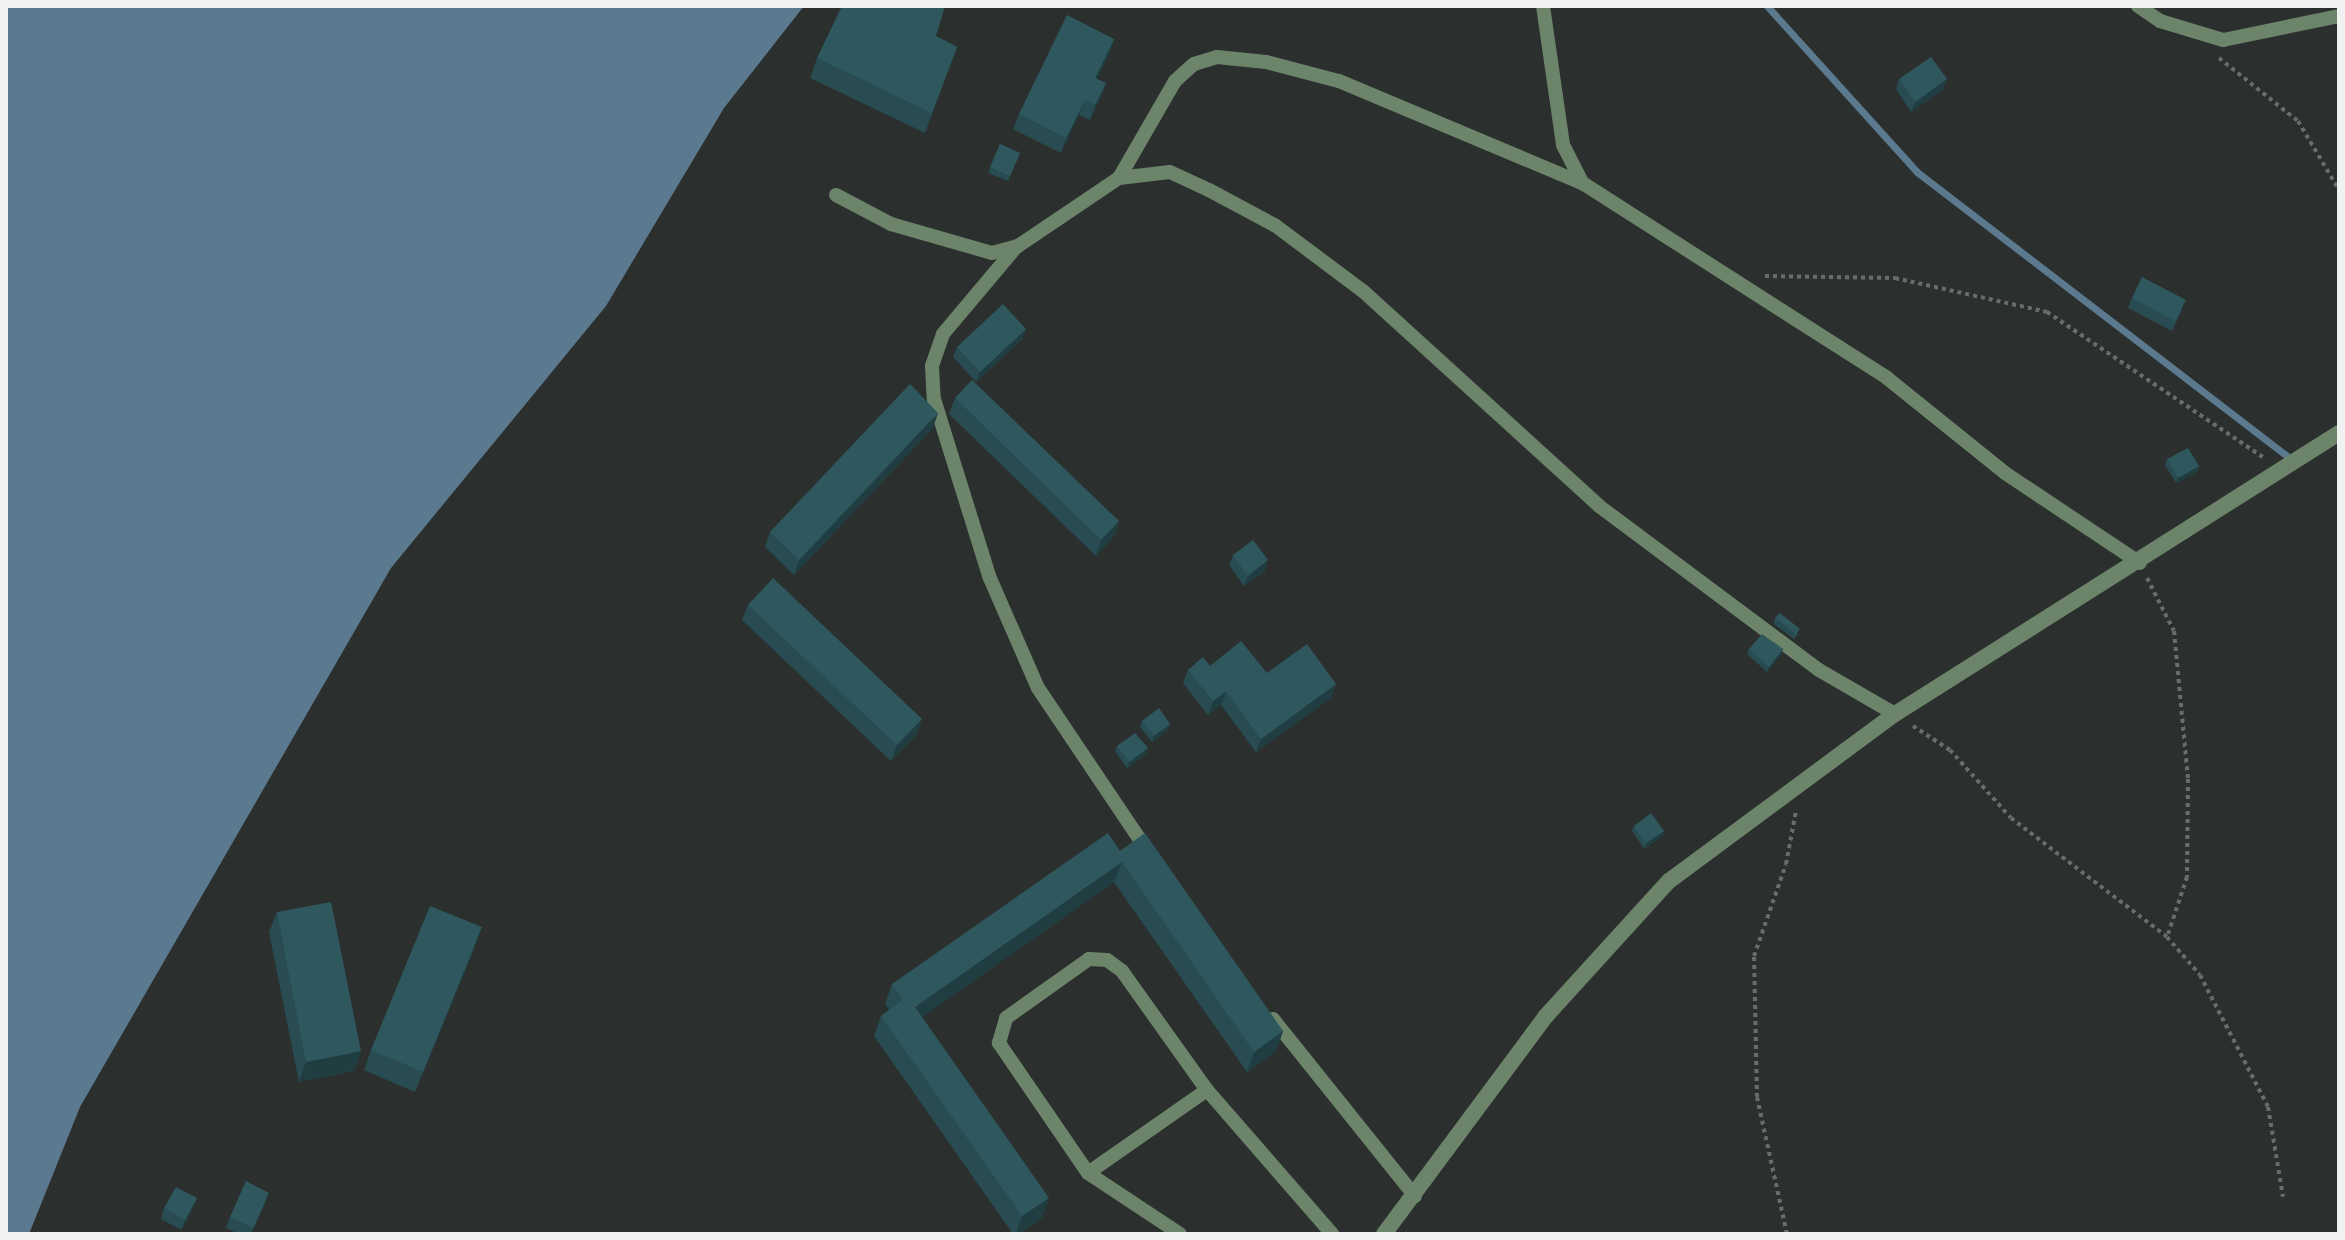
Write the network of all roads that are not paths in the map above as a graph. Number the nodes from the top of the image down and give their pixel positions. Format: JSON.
{"nodes":[{"id":1,"x":1543,"y":6,"type":"edge"},
{"id":2,"x":2138,"y":6,"type":"edge"},
{"id":3,"x":2339,"y":16,"type":"edge"},
{"id":4,"x":1119,"y":178,"type":"junction"},
{"id":5,"x":1584,"y":184,"type":"junction"},
{"id":6,"x":836,"y":195,"type":"dead end"},
{"id":7,"x":1018,"y":246,"type":"junction"},
{"id":8,"x":2339,"y":433,"type":"edge"},
{"id":9,"x":2140,"y":563,"type":"junction"},
{"id":10,"x":1895,"y":714,"type":"junction"},
{"id":11,"x":1155,"y":862,"type":"edge"},
{"id":12,"x":1261,"y":1002,"type":"edge"},
{"id":13,"x":1207,"y":1090,"type":"junction"},
{"id":14,"x":1088,"y":1173,"type":"junction"},
{"id":15,"x":1415,"y":1196,"type":"junction"},
{"id":16,"x":1180,"y":1234,"type":"edge"},
{"id":17,"x":1332,"y":1234,"type":"edge"},
{"id":18,"x":1384,"y":1234,"type":"edge"}],
"edges":[{"from":1,"to":5,"type":"lane"},
{"from":2,"to":3,"type":"lane"},
{"from":4,"to":5,"type":"lane"},
{"from":4,"to":7,"type":"lane"},
{"from":4,"to":10,"type":"lane"},
{"from":5,"to":9,"type":"lane"},
{"from":6,"to":7,"type":"lane"},
{"from":7,"to":11,"type":"lane"},
{"from":8,"to":9,"type":"street"},
{"from":9,"to":10,"type":"street"},
{"from":10,"to":15,"type":"street"},
{"from":12,"to":15,"type":"lane"},
{"from":13,"to":14,"type":"lane"},
{"from":13,"to":14,"type":"lane"},
{"from":13,"to":17,"type":"lane"},
{"from":14,"to":16,"type":"lane"},
{"from":15,"to":18,"type":"street"}]}
